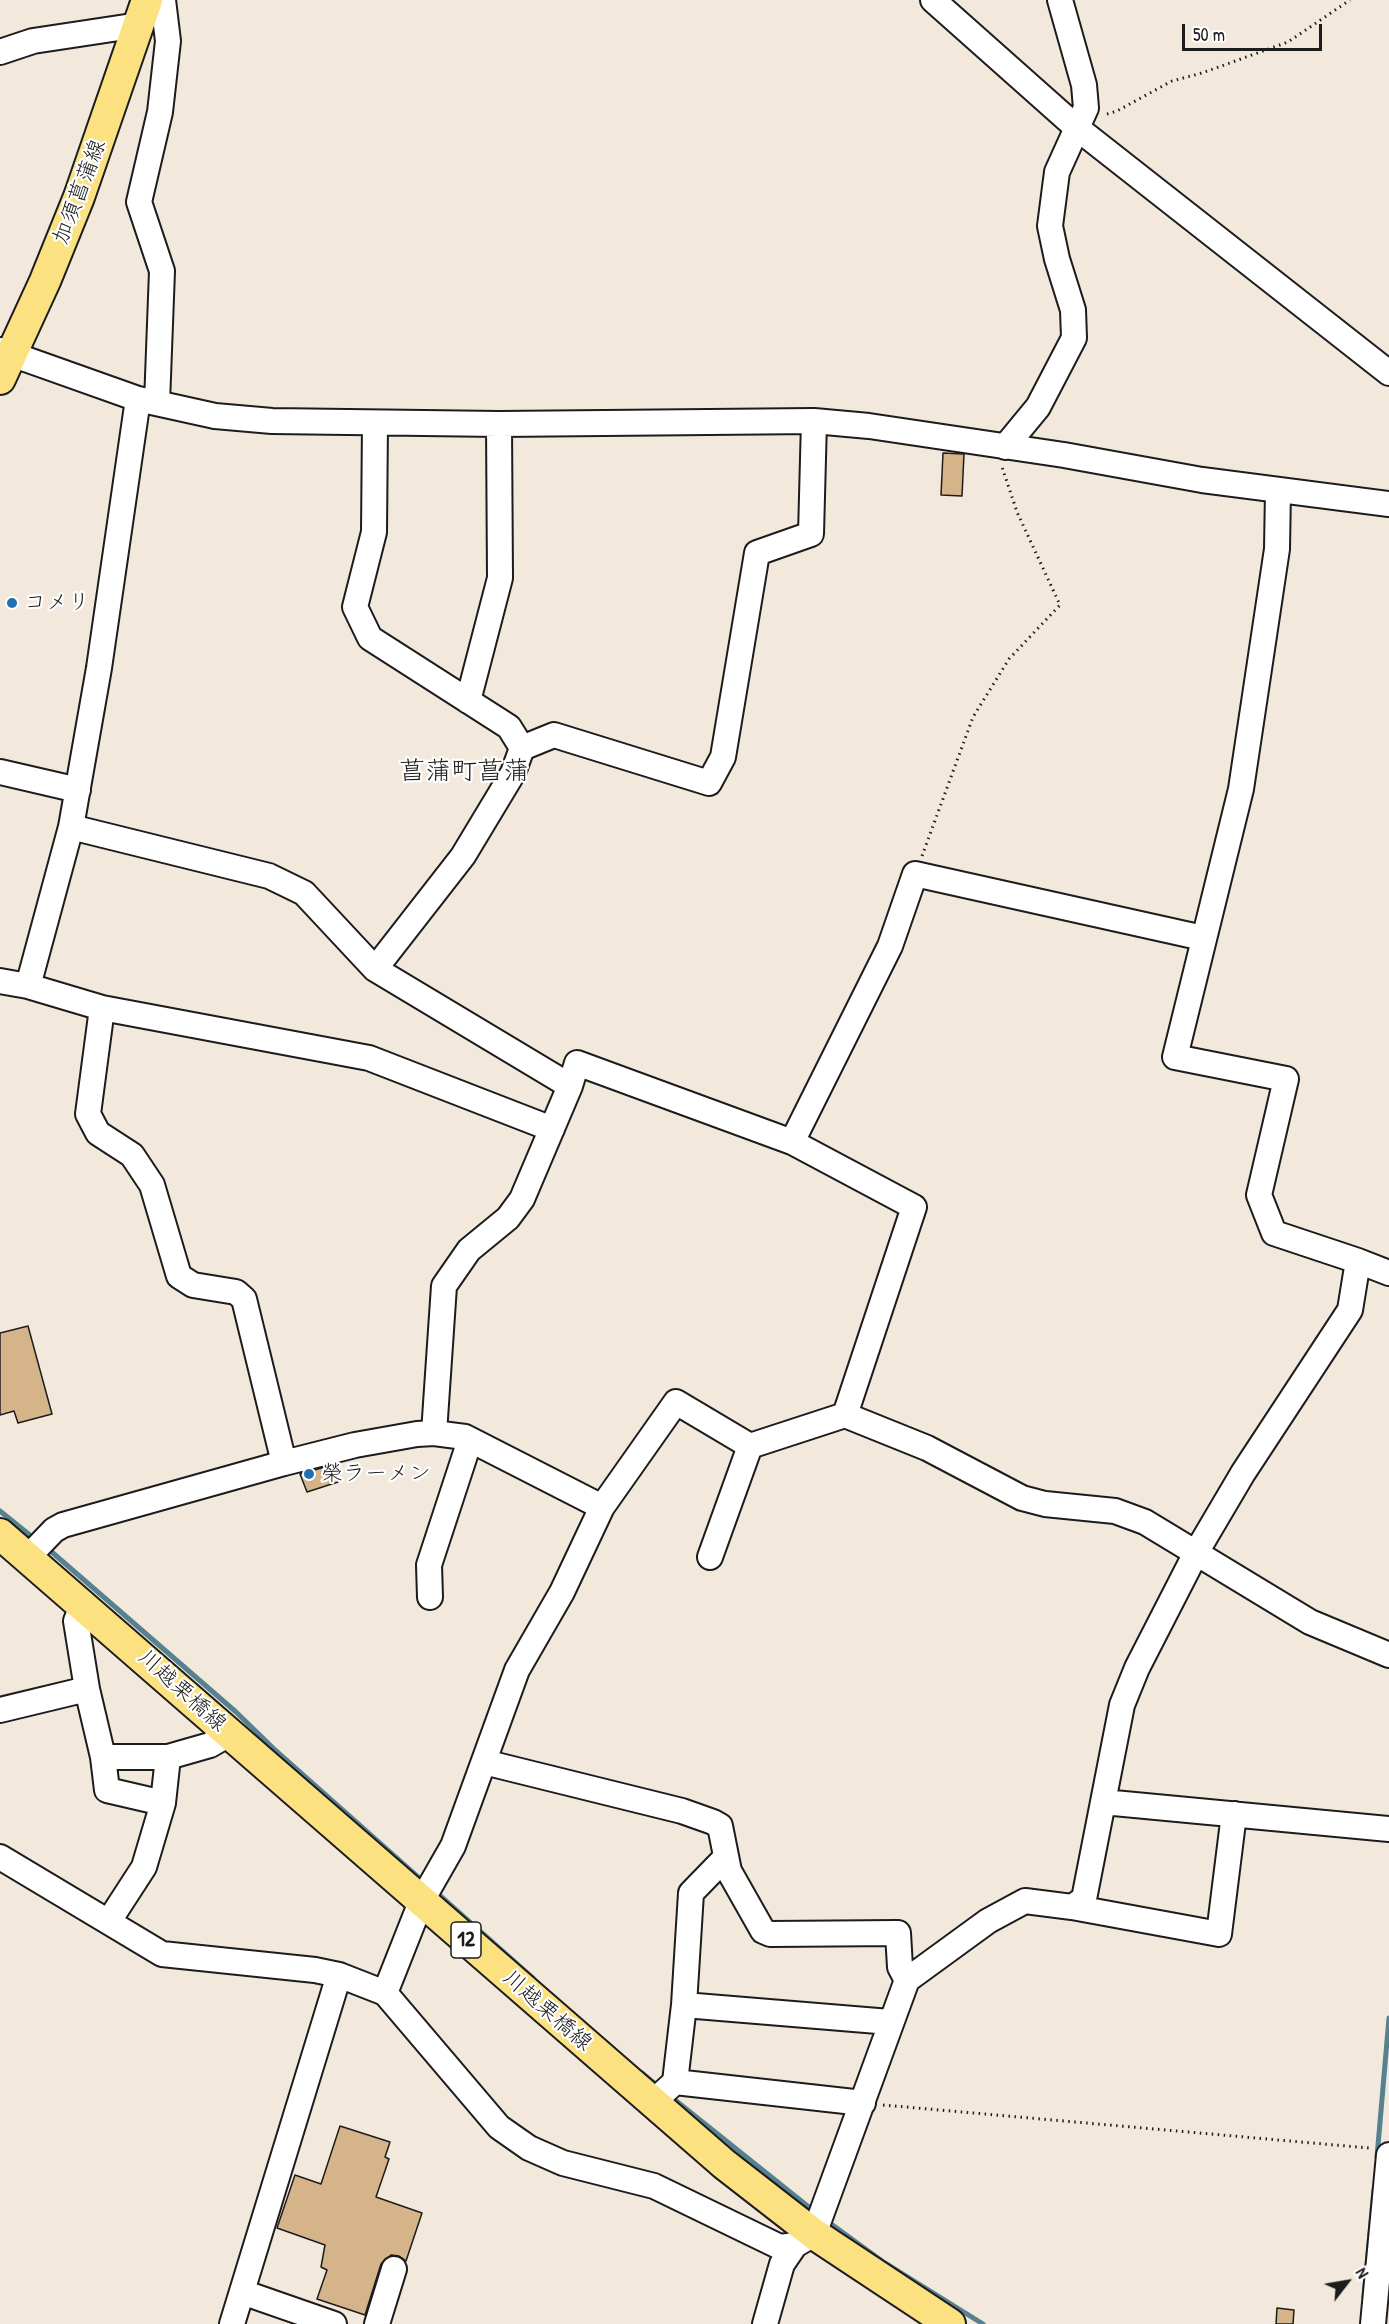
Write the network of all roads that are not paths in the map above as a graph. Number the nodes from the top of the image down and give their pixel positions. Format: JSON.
{"nodes":[{"id":1,"x":163,"y":0,"type":"edge"},
{"id":2,"x":933,"y":0,"type":"edge"},
{"id":3,"x":1060,"y":0,"type":"edge"},
{"id":4,"x":143,"y":12,"type":"edge"},
{"id":5,"x":0,"y":52,"type":"edge"},
{"id":6,"x":1082,"y":118,"type":"junction"},
{"id":7,"x":4,"y":361,"type":"edge"},
{"id":8,"x":1389,"y":373,"type":"edge"},
{"id":9,"x":147,"y":401,"type":"junction"},
{"id":10,"x":814,"y":421,"type":"junction"},
{"id":11,"x":375,"y":423,"type":"junction"},
{"id":12,"x":499,"y":424,"type":"junction"},
{"id":13,"x":1005,"y":447,"type":"junction"},
{"id":14,"x":1278,"y":490,"type":"junction"},
{"id":15,"x":1389,"y":504,"type":"edge"},
{"id":16,"x":468,"y":700,"type":"junction"},
{"id":17,"x":522,"y":748,"type":"junction"},
{"id":18,"x":0,"y":772,"type":"edge"},
{"id":19,"x":78,"y":790,"type":"junction"},
{"id":20,"x":71,"y":827,"type":"junction"},
{"id":21,"x":1203,"y":938,"type":"junction"},
{"id":22,"x":375,"y":969,"type":"junction"},
{"id":23,"x":0,"y":981,"type":"edge"},
{"id":24,"x":28,"y":986,"type":"junction"},
{"id":25,"x":102,"y":1008,"type":"junction"},
{"id":26,"x":570,"y":1086,"type":"junction"},
{"id":27,"x":552,"y":1129,"type":"junction"},
{"id":28,"x":792,"y":1142,"type":"junction"},
{"id":29,"x":1358,"y":1261,"type":"junction"},
{"id":30,"x":1389,"y":1273,"type":"edge"},
{"id":31,"x":845,"y":1415,"type":"junction"},
{"id":32,"x":434,"y":1433,"type":"junction"},
{"id":33,"x":470,"y":1440,"type":"junction"},
{"id":34,"x":750,"y":1446,"type":"junction"},
{"id":35,"x":284,"y":1463,"type":"junction"},
{"id":36,"x":602,"y":1507,"type":"junction"},
{"id":37,"x":1,"y":1535,"type":"edge"},
{"id":38,"x":1197,"y":1551,"type":"junction"},
{"id":39,"x":28,"y":1557,"type":"junction"},
{"id":40,"x":710,"y":1557,"type":"dead end"},
{"id":41,"x":430,"y":1597,"type":"dead end"},
{"id":42,"x":83,"y":1604,"type":"junction"},
{"id":43,"x":1389,"y":1655,"type":"edge"},
{"id":44,"x":87,"y":1689,"type":"junction"},
{"id":45,"x":0,"y":1710,"type":"edge"},
{"id":46,"x":229,"y":1734,"type":"junction"},
{"id":47,"x":103,"y":1757,"type":"junction"},
{"id":48,"x":168,"y":1757,"type":"junction"},
{"id":49,"x":484,"y":1762,"type":"junction"},
{"id":50,"x":1103,"y":1802,"type":"junction"},
{"id":51,"x":162,"y":1803,"type":"junction"},
{"id":52,"x":1234,"y":1814,"type":"junction"},
{"id":53,"x":1389,"y":1829,"type":"edge"},
{"id":54,"x":0,"y":1857,"type":"edge"},
{"id":55,"x":726,"y":1857,"type":"junction"},
{"id":56,"x":421,"y":1902,"type":"junction"},
{"id":57,"x":1072,"y":1907,"type":"junction"},
{"id":58,"x":109,"y":1921,"type":"junction"},
{"id":59,"x":339,"y":1975,"type":"junction"},
{"id":60,"x":907,"y":1980,"type":"junction"},
{"id":61,"x":385,"y":1993,"type":"junction"},
{"id":62,"x":684,"y":2005,"type":"junction"},
{"id":63,"x":890,"y":2022,"type":"junction"},
{"id":64,"x":675,"y":2082,"type":"junction"},
{"id":65,"x":652,"y":2103,"type":"junction"},
{"id":66,"x":863,"y":2103,"type":"junction"},
{"id":67,"x":1383,"y":2152,"type":"edge"},
{"id":68,"x":805,"y":2240,"type":"junction"},
{"id":69,"x":394,"y":2269,"type":"dead end"},
{"id":70,"x":242,"y":2292,"type":"junction"},
{"id":71,"x":290,"y":2317,"type":"edge"},
{"id":72,"x":232,"y":2324,"type":"edge"},
{"id":73,"x":334,"y":2324,"type":"edge"},
{"id":74,"x":377,"y":2324,"type":"edge"},
{"id":75,"x":765,"y":2324,"type":"edge"},
{"id":76,"x":950,"y":2324,"type":"edge"},
{"id":77,"x":1373,"y":2324,"type":"edge"}],
"edges":[{"from":1,"to":9,"type":"street"},
{"from":2,"to":6,"type":"street"},
{"from":3,"to":6,"type":"street"},
{"from":4,"to":5,"type":"street"},
{"from":4,"to":7,"type":"main road","name":"加須菖蒲線"},
{"from":6,"to":8,"type":"street"},
{"from":6,"to":13,"type":"street"},
{"from":7,"to":9,"type":"street"},
{"from":9,"to":11,"type":"street"},
{"from":9,"to":19,"type":"street"},
{"from":10,"to":12,"type":"street"},
{"from":10,"to":13,"type":"street"},
{"from":10,"to":17,"type":"street"},
{"from":11,"to":12,"type":"street"},
{"from":11,"to":16,"type":"street"},
{"from":12,"to":16,"type":"street"},
{"from":13,"to":14,"type":"street"},
{"from":14,"to":15,"type":"street"},
{"from":14,"to":21,"type":"street"},
{"from":16,"to":17,"type":"street"},
{"from":17,"to":22,"type":"street"},
{"from":18,"to":19,"type":"street"},
{"from":19,"to":20,"type":"street"},
{"from":20,"to":22,"type":"street"},
{"from":20,"to":24,"type":"street"},
{"from":21,"to":28,"type":"street"},
{"from":21,"to":29,"type":"street"},
{"from":22,"to":26,"type":"street"},
{"from":23,"to":24,"type":"street"},
{"from":24,"to":25,"type":"street"},
{"from":25,"to":27,"type":"street"},
{"from":25,"to":35,"type":"street"},
{"from":26,"to":27,"type":"street"},
{"from":26,"to":28,"type":"street"},
{"from":27,"to":32,"type":"street"},
{"from":28,"to":31,"type":"street"},
{"from":29,"to":30,"type":"street"},
{"from":29,"to":38,"type":"street"},
{"from":31,"to":34,"type":"street"},
{"from":31,"to":38,"type":"street"},
{"from":32,"to":33,"type":"street"},
{"from":32,"to":35,"type":"street"},
{"from":33,"to":36,"type":"street"},
{"from":33,"to":41,"type":"street"},
{"from":34,"to":36,"type":"street"},
{"from":34,"to":40,"type":"street"},
{"from":35,"to":39,"type":"street"},
{"from":36,"to":49,"type":"street"},
{"from":37,"to":39,"type":"main road","name":"川越栗橋線","number":"12"},
{"from":38,"to":43,"type":"street"},
{"from":38,"to":50,"type":"street"},
{"from":39,"to":42,"type":"main road","name":"川越栗橋線","number":"12"},
{"from":42,"to":44,"type":"street"},
{"from":42,"to":46,"type":"main road","name":"川越栗橋線","number":"12"},
{"from":44,"to":45,"type":"street"},
{"from":44,"to":47,"type":"street"},
{"from":46,"to":48,"type":"street"},
{"from":46,"to":56,"type":"main road","name":"川越栗橋線","number":"12"},
{"from":47,"to":48,"type":"street"},
{"from":47,"to":51,"type":"street"},
{"from":48,"to":51,"type":"street"},
{"from":49,"to":55,"type":"street"},
{"from":49,"to":56,"type":"street"},
{"from":50,"to":52,"type":"street"},
{"from":50,"to":57,"type":"street"},
{"from":51,"to":58,"type":"street"},
{"from":52,"to":53,"type":"street"},
{"from":52,"to":57,"type":"street"},
{"from":54,"to":58,"type":"street"},
{"from":55,"to":60,"type":"street"},
{"from":55,"to":62,"type":"street"},
{"from":56,"to":61,"type":"street"},
{"from":56,"to":65,"type":"main road","name":"川越栗橋線","number":"12"},
{"from":57,"to":60,"type":"street"},
{"from":58,"to":59,"type":"street"},
{"from":59,"to":61,"type":"street"},
{"from":59,"to":70,"type":"street"},
{"from":60,"to":63,"type":"street"},
{"from":61,"to":68,"type":"street"},
{"from":62,"to":63,"type":"street"},
{"from":62,"to":64,"type":"street"},
{"from":63,"to":66,"type":"street"},
{"from":64,"to":65,"type":"street"},
{"from":64,"to":66,"type":"street"},
{"from":65,"to":68,"type":"main road","name":"川越栗橋線","number":"12"},
{"from":66,"to":68,"type":"street"},
{"from":67,"to":77,"type":"street"},
{"from":68,"to":75,"type":"street"},
{"from":68,"to":76,"type":"main road","name":"川越栗橋線","number":"12"},
{"from":69,"to":74,"type":"street"},
{"from":70,"to":71,"type":"street"},
{"from":70,"to":72,"type":"street"},
{"from":71,"to":73,"type":"street"}]}
